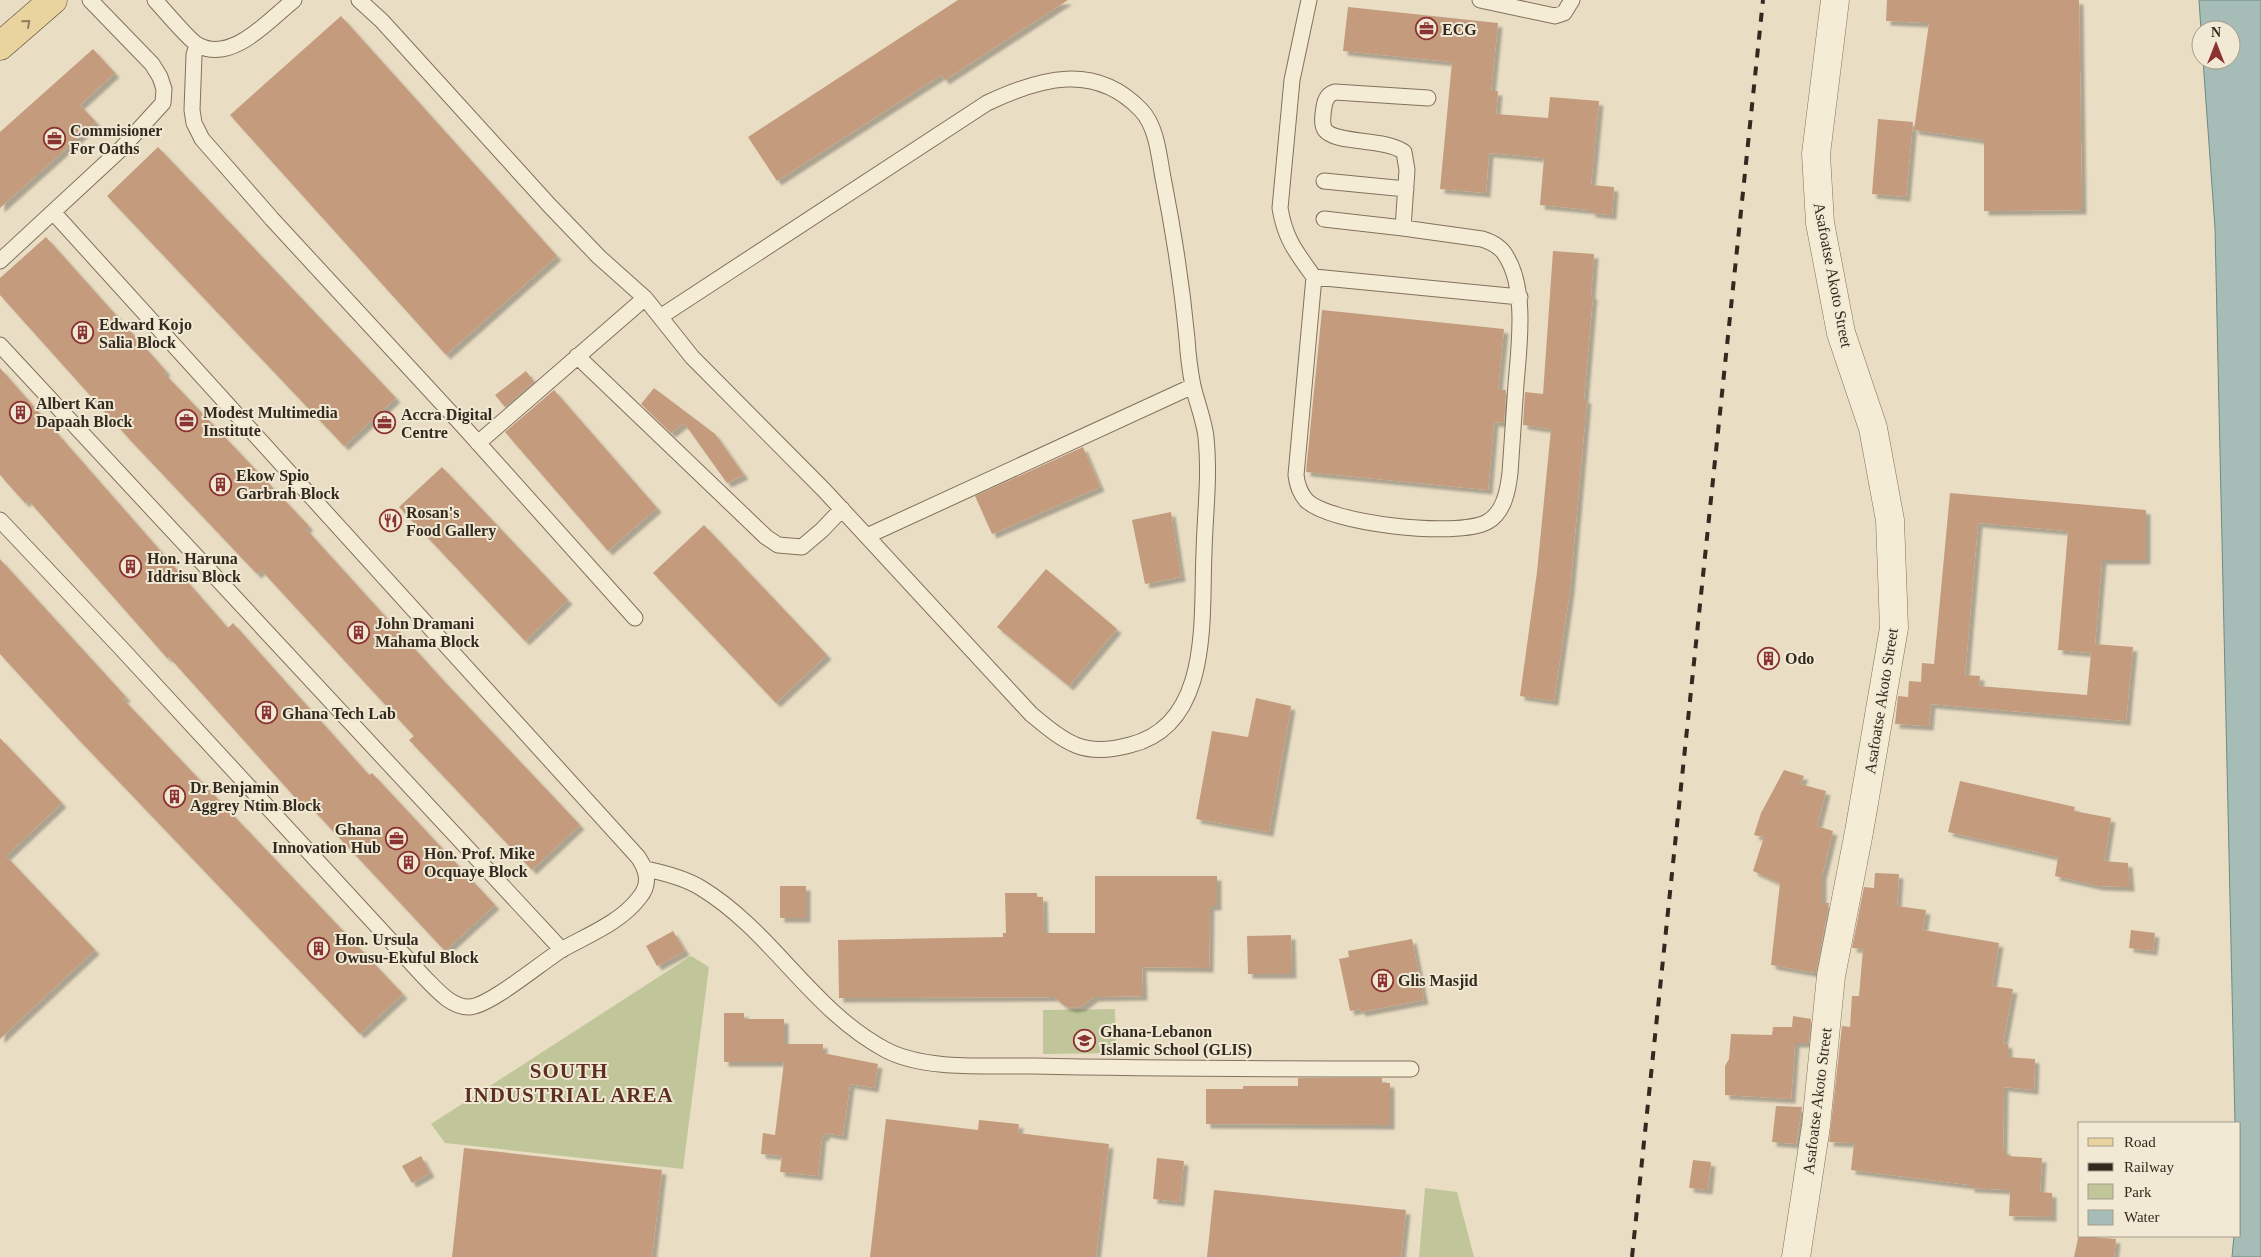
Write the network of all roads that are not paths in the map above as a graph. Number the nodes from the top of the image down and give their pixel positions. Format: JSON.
{"nodes":[{"id":1,"x":53,"y":0,"type":"edge"},
{"id":2,"x":90,"y":0,"type":"edge"},
{"id":3,"x":155,"y":0,"type":"edge"},
{"id":4,"x":294,"y":0,"type":"edge"},
{"id":5,"x":360,"y":0,"type":"edge"},
{"id":6,"x":1309,"y":0,"type":"edge"},
{"id":7,"x":1480,"y":0,"type":"edge"},
{"id":8,"x":1572,"y":0,"type":"edge"},
{"id":9,"x":1835,"y":0,"type":"edge"},
{"id":10,"x":197,"y":45,"type":"junction"},
{"id":11,"x":0,"y":46,"type":"edge"},
{"id":12,"x":1428,"y":98,"type":"dead end"},
{"id":13,"x":1324,"y":181,"type":"dead end"},
{"id":14,"x":1406,"y":188,"type":"junction"},
{"id":15,"x":53,"y":212,"type":"junction"},
{"id":16,"x":1324,"y":219,"type":"dead end"},
{"id":17,"x":1403,"y":228,"type":"junction"},
{"id":18,"x":0,"y":261,"type":"edge"},
{"id":19,"x":1314,"y":277,"type":"junction"},
{"id":20,"x":644,"y":298,"type":"junction"},
{"id":21,"x":1520,"y":298,"type":"junction"},
{"id":22,"x":660,"y":317,"type":"junction"},
{"id":23,"x":0,"y":345,"type":"edge"},
{"id":24,"x":577,"y":356,"type":"junction"},
{"id":25,"x":1193,"y":386,"type":"junction"},
{"id":26,"x":478,"y":443,"type":"junction"},
{"id":27,"x":842,"y":509,"type":"junction"},
{"id":28,"x":0,"y":520,"type":"edge"},
{"id":29,"x":867,"y":536,"type":"junction"},
{"id":30,"x":635,"y":618,"type":"dead end"},
{"id":31,"x":646,"y":869,"type":"junction"},
{"id":32,"x":562,"y":950,"type":"junction"},
{"id":33,"x":1411,"y":1069,"type":"dead end"},
{"id":34,"x":1796,"y":1257,"type":"edge"}],
"edges":[{"from":11,"to":1,"type":"main road","one_way":true},
{"from":2,"to":15,"type":"lane"},
{"from":3,"to":10,"type":"lane"},
{"from":4,"to":10,"type":"lane"},
{"from":5,"to":20,"type":"lane"},
{"from":6,"to":19,"type":"lane"},
{"from":7,"to":8,"type":"lane"},
{"from":9,"to":34,"type":"street","name":"Asafoatse Akoto Street"},
{"from":10,"to":26,"type":"lane"},
{"from":12,"to":14,"type":"lane"},
{"from":13,"to":14,"type":"lane"},
{"from":14,"to":17,"type":"lane"},
{"from":15,"to":18,"type":"lane"},
{"from":15,"to":31,"type":"lane"},
{"from":16,"to":17,"type":"lane"},
{"from":17,"to":21,"type":"lane"},
{"from":19,"to":21,"type":"lane"},
{"from":19,"to":21,"type":"lane"},
{"from":20,"to":22,"type":"lane"},
{"from":20,"to":24,"type":"lane"},
{"from":22,"to":25,"type":"lane"},
{"from":22,"to":27,"type":"lane"},
{"from":23,"to":32,"type":"lane"},
{"from":24,"to":26,"type":"lane"},
{"from":24,"to":27,"type":"lane"},
{"from":25,"to":29,"type":"lane"},
{"from":25,"to":29,"type":"lane"},
{"from":26,"to":30,"type":"lane"},
{"from":27,"to":29,"type":"lane"},
{"from":28,"to":32,"type":"lane"},
{"from":31,"to":32,"type":"lane"},
{"from":31,"to":33,"type":"lane"}]}
